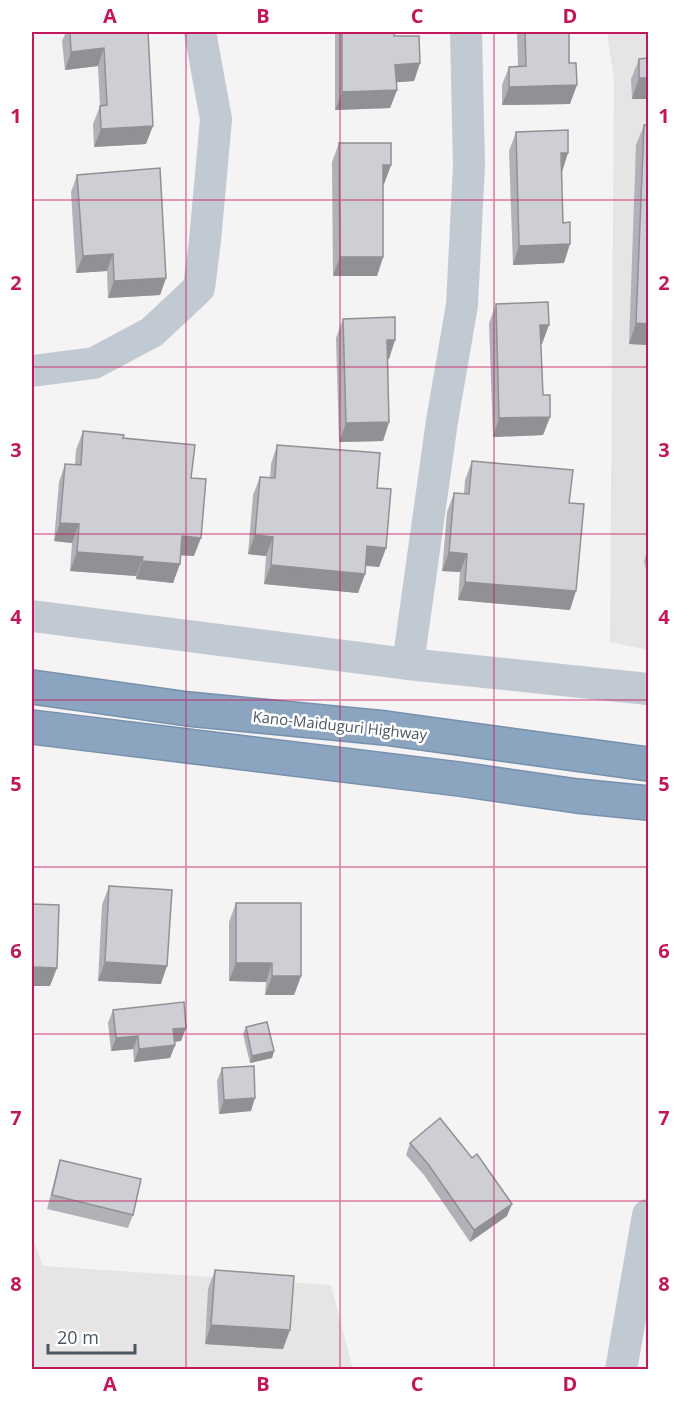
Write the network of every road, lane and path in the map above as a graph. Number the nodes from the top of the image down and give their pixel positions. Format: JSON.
{"nodes":[{"id":1,"x":200,"y":32,"type":"edge"},
{"id":2,"x":466,"y":32,"type":"edge"},
{"id":3,"x":32,"y":371,"type":"edge"},
{"id":4,"x":32,"y":616,"type":"edge"},
{"id":5,"x":408,"y":664,"type":"junction"},
{"id":6,"x":32,"y":687,"type":"edge"},
{"id":7,"x":648,"y":689,"type":"edge"},
{"id":8,"x":32,"y":727,"type":"edge"},
{"id":9,"x":648,"y":764,"type":"edge"},
{"id":10,"x":648,"y":803,"type":"edge"},
{"id":11,"x":648,"y":1215,"type":"edge"},
{"id":12,"x":621,"y":1370,"type":"edge"}],
"edges":[{"from":1,"to":3,"type":"street"},
{"from":2,"to":5,"type":"street"},
{"from":4,"to":5,"type":"street"},
{"from":5,"to":7,"type":"street"},
{"from":6,"to":9,"type":"highway","name":"Kano-Maiduguri Highway"},
{"from":8,"to":10,"type":"highway"},
{"from":11,"to":12,"type":"street"}]}
